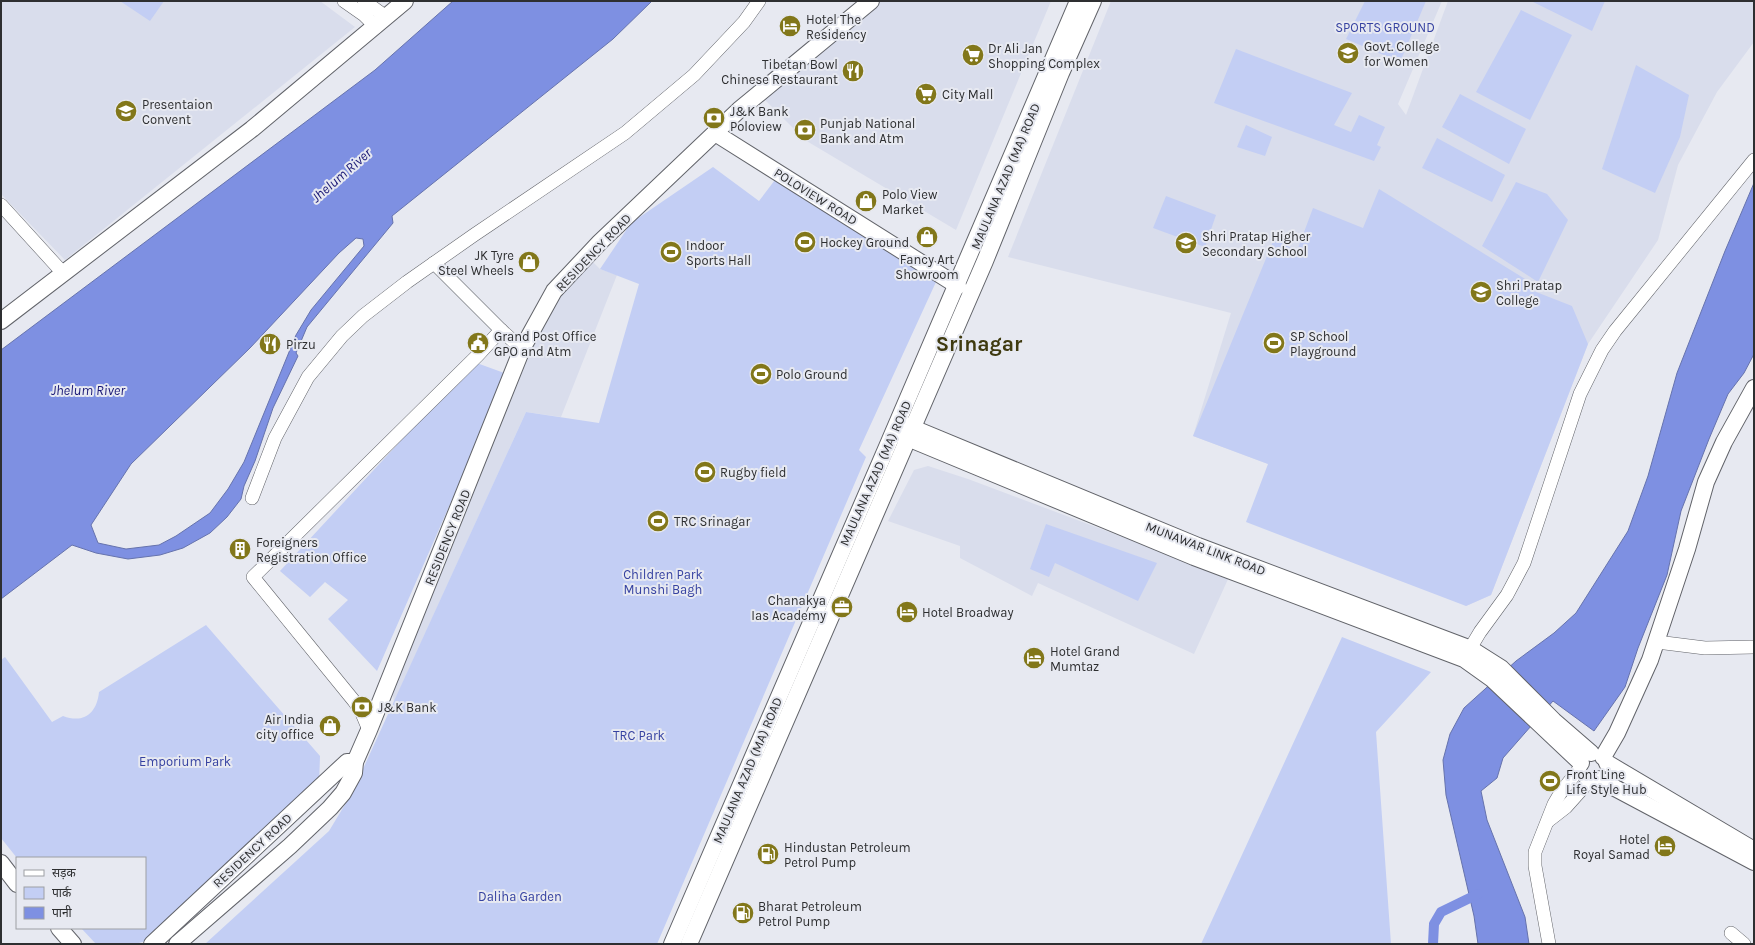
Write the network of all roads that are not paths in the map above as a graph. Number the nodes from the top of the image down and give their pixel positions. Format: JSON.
{"nodes":[{"id":1,"x":344,"y":1,"type":"edge"},
{"id":2,"x":364,"y":1,"type":"edge"},
{"id":3,"x":405,"y":1,"type":"edge"},
{"id":4,"x":759,"y":1,"type":"edge"},
{"id":5,"x":871,"y":1,"type":"edge"},
{"id":6,"x":1078,"y":1,"type":"edge"},
{"id":7,"x":1093,"y":1,"type":"edge"},
{"id":8,"x":381,"y":22,"type":"junction"},
{"id":9,"x":715,"y":133,"type":"junction"},
{"id":10,"x":1754,"y":160,"type":"edge"},
{"id":11,"x":1,"y":205,"type":"edge"},
{"id":12,"x":434,"y":264,"type":"junction"},
{"id":13,"x":63,"y":273,"type":"junction"},
{"id":14,"x":958,"y":286,"type":"junction"},
{"id":15,"x":1,"y":321,"type":"edge"},
{"id":16,"x":501,"y":330,"type":"junction"},
{"id":17,"x":522,"y":349,"type":"junction"},
{"id":18,"x":1754,"y":388,"type":"edge"},
{"id":19,"x":902,"y":430,"type":"junction"},
{"id":20,"x":252,"y":498,"type":"dead end"},
{"id":21,"x":1657,"y":642,"type":"junction"},
{"id":22,"x":1754,"y":647,"type":"edge"},
{"id":23,"x":1467,"y":654,"type":"junction"},
{"id":24,"x":369,"y":730,"type":"junction"},
{"id":25,"x":355,"y":762,"type":"junction"},
{"id":26,"x":1593,"y":764,"type":"junction"},
{"id":27,"x":1754,"y":850,"type":"edge"},
{"id":28,"x":1754,"y":862,"type":"edge"},
{"id":29,"x":1,"y":863,"type":"edge"},
{"id":30,"x":16,"y":883,"type":"edge"},
{"id":31,"x":49,"y":929,"type":"edge"},
{"id":32,"x":60,"y":929,"type":"edge"},
{"id":33,"x":1731,"y":933,"type":"dead end"},
{"id":34,"x":59,"y":944,"type":"edge"},
{"id":35,"x":73,"y":944,"type":"edge"},
{"id":36,"x":152,"y":944,"type":"edge"},
{"id":37,"x":162,"y":944,"type":"edge"},
{"id":38,"x":177,"y":944,"type":"edge"},
{"id":39,"x":672,"y":944,"type":"edge"},
{"id":40,"x":689,"y":944,"type":"edge"},
{"id":41,"x":1549,"y":944,"type":"edge"},
{"id":42,"x":1744,"y":944,"type":"edge"}],
"edges":[{"from":1,"to":8,"type":"street"},
{"from":2,"to":8,"type":"street"},
{"from":3,"to":8,"type":"main road"},
{"from":4,"to":12,"type":"street"},
{"from":5,"to":9,"type":"main road","name":"RESIDENCY ROAD"},
{"from":6,"to":14,"type":"main road","name":"MAULANA AZAD (MA) ROAD"},
{"from":7,"to":19,"type":"main road","name":"MAULANA AZAD (MA) ROAD"},
{"from":8,"to":13,"type":"main road"},
{"from":9,"to":14,"type":"main road","name":"POLOVIEW ROAD"},
{"from":9,"to":17,"type":"main road","name":"RESIDENCY ROAD"},
{"from":10,"to":23,"type":"street"},
{"from":11,"to":13,"type":"street"},
{"from":12,"to":16,"type":"street"},
{"from":12,"to":20,"type":"street"},
{"from":13,"to":15,"type":"main road"},
{"from":14,"to":19,"type":"main road","name":"MAULANA AZAD (MA) ROAD"},
{"from":16,"to":17,"type":"street"},
{"from":16,"to":24,"type":"street"},
{"from":17,"to":24,"type":"main road","name":"RESIDENCY ROAD"},
{"from":18,"to":21,"type":"main road"},
{"from":19,"to":23,"type":"main road","name":"MUNAWAR LINK ROAD"},
{"from":19,"to":39,"type":"main road","name":"MAULANA AZAD (MA) ROAD"},
{"from":19,"to":40,"type":"main road","name":"MAULANA AZAD (MA) ROAD"},
{"from":21,"to":22,"type":"street"},
{"from":21,"to":26,"type":"main road"},
{"from":23,"to":26,"type":"main road","name":"MUNAWAR LINK ROAD"},
{"from":24,"to":25,"type":"main road","name":"RESIDENCY ROAD"},
{"from":25,"to":36,"type":"main road","name":"RESIDENCY ROAD"},
{"from":25,"to":37,"type":"main road"},
{"from":25,"to":38,"type":"main road","name":"RESIDENCY ROAD"},
{"from":26,"to":27,"type":"main road"},
{"from":26,"to":28,"type":"main road"},
{"from":26,"to":41,"type":"street"},
{"from":29,"to":30,"type":"main road"},
{"from":31,"to":34,"type":"main road"},
{"from":32,"to":35,"type":"main road"},
{"from":33,"to":42,"type":"street"}]}
